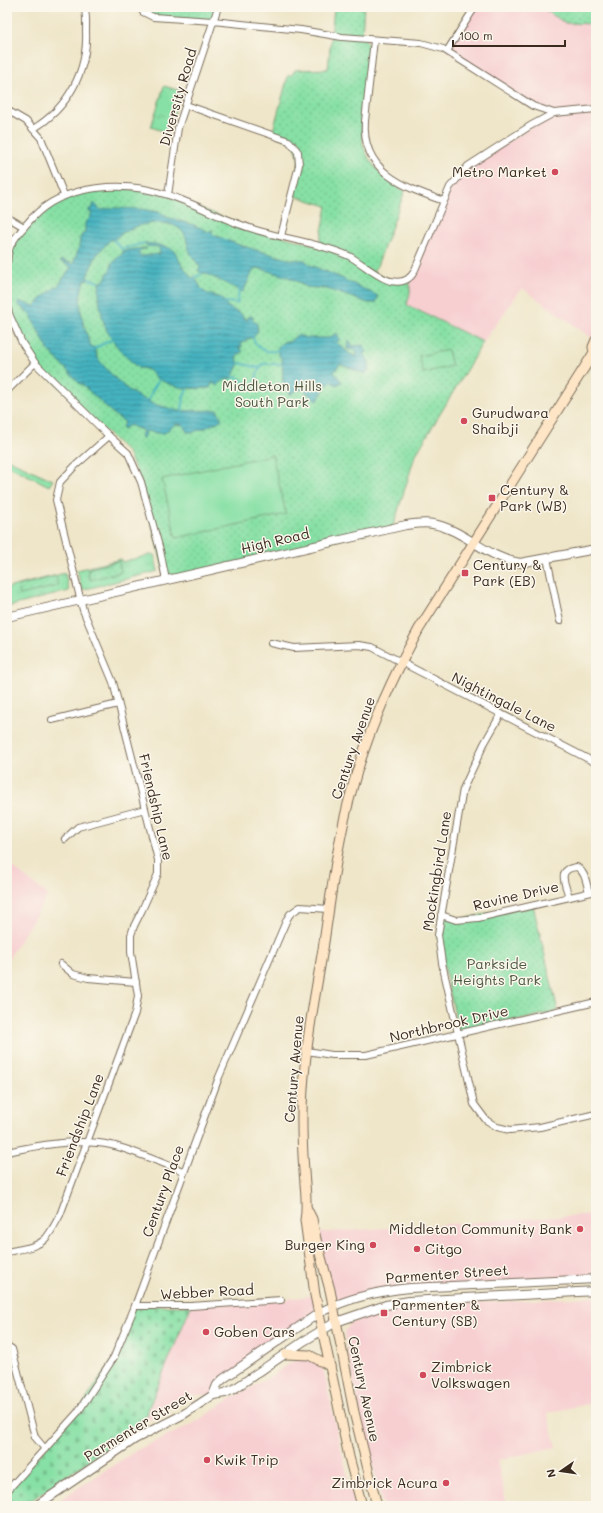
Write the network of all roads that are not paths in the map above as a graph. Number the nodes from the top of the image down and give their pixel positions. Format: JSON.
{"nodes":[{"id":1,"x":84,"y":7,"type":"edge"},
{"id":2,"x":140,"y":7,"type":"edge"},
{"id":3,"x":218,"y":7,"type":"edge"},
{"id":4,"x":475,"y":7,"type":"edge"},
{"id":5,"x":213,"y":21,"type":"junction"},
{"id":6,"x":374,"y":40,"type":"junction"},
{"id":7,"x":448,"y":51,"type":"junction"},
{"id":8,"x":186,"y":105,"type":"junction"},
{"id":9,"x":596,"y":109,"type":"edge"},
{"id":10,"x":7,"y":110,"type":"edge"},
{"id":11,"x":554,"y":113,"type":"junction"},
{"id":12,"x":34,"y":129,"type":"junction"},
{"id":13,"x":64,"y":195,"type":"junction"},
{"id":14,"x":168,"y":195,"type":"junction"},
{"id":15,"x":444,"y":201,"type":"junction"},
{"id":16,"x":7,"y":218,"type":"edge"},
{"id":17,"x":24,"y":227,"type":"junction"},
{"id":18,"x":281,"y":236,"type":"junction"},
{"id":19,"x":9,"y":245,"type":"edge"},
{"id":20,"x":7,"y":262,"type":"edge"},
{"id":21,"x":7,"y":307,"type":"edge"},
{"id":22,"x":596,"y":340,"type":"edge"},
{"id":23,"x":595,"y":352,"type":"edge"},
{"id":24,"x":35,"y":363,"type":"junction"},
{"id":25,"x":7,"y":391,"type":"edge"},
{"id":26,"x":109,"y":436,"type":"junction"},
{"id":27,"x":473,"y":544,"type":"junction"},
{"id":28,"x":596,"y":549,"type":"edge"},
{"id":29,"x":547,"y":558,"type":"junction"},
{"id":30,"x":166,"y":580,"type":"junction"},
{"id":31,"x":80,"y":600,"type":"junction"},
{"id":32,"x":7,"y":617,"type":"edge"},
{"id":33,"x":560,"y":621,"type":"dead end"},
{"id":34,"x":271,"y":643,"type":"dead end"},
{"id":35,"x":401,"y":662,"type":"junction"},
{"id":36,"x":118,"y":704,"type":"junction"},
{"id":37,"x":501,"y":714,"type":"junction"},
{"id":38,"x":52,"y":720,"type":"dead end"},
{"id":39,"x":596,"y":763,"type":"edge"},
{"id":40,"x":145,"y":809,"type":"junction"},
{"id":41,"x":65,"y":839,"type":"dead end"},
{"id":42,"x":593,"y":891,"type":"edge"},
{"id":43,"x":569,"y":897,"type":"junction"},
{"id":44,"x":329,"y":909,"type":"junction"},
{"id":45,"x":441,"y":915,"type":"junction"},
{"id":46,"x":61,"y":964,"type":"dead end"},
{"id":47,"x":136,"y":982,"type":"junction"},
{"id":48,"x":596,"y":1002,"type":"edge"},
{"id":49,"x":459,"y":1034,"type":"junction"},
{"id":50,"x":307,"y":1051,"type":"junction"},
{"id":51,"x":596,"y":1114,"type":"edge"},
{"id":52,"x":7,"y":1132,"type":"edge"},
{"id":53,"x":86,"y":1143,"type":"junction"},
{"id":54,"x":8,"y":1152,"type":"edge"},
{"id":55,"x":183,"y":1171,"type":"junction"},
{"id":56,"x":307,"y":1209,"type":"junction"},
{"id":57,"x":7,"y":1252,"type":"edge"},
{"id":58,"x":596,"y":1279,"type":"edge"},
{"id":59,"x":596,"y":1291,"type":"edge"},
{"id":60,"x":281,"y":1300,"type":"dead end"},
{"id":61,"x":135,"y":1306,"type":"junction"},
{"id":62,"x":333,"y":1306,"type":"junction"},
{"id":63,"x":319,"y":1313,"type":"junction"},
{"id":64,"x":336,"y":1322,"type":"junction"},
{"id":65,"x":322,"y":1330,"type":"junction"},
{"id":66,"x":7,"y":1346,"type":"edge"},
{"id":67,"x":286,"y":1354,"type":"junction"},
{"id":68,"x":330,"y":1366,"type":"junction"},
{"id":69,"x":213,"y":1395,"type":"junction"},
{"id":70,"x":44,"y":1450,"type":"junction"},
{"id":71,"x":7,"y":1491,"type":"edge"},
{"id":72,"x":36,"y":1506,"type":"edge"},
{"id":73,"x":362,"y":1506,"type":"edge"},
{"id":74,"x":377,"y":1506,"type":"edge"}],
"edges":[{"from":1,"to":12,"type":"street"},
{"from":2,"to":5,"type":"street"},
{"from":3,"to":5,"type":"street","name":"Diversity Road"},
{"from":4,"to":7,"type":"street"},
{"from":5,"to":6,"type":"street"},
{"from":5,"to":8,"type":"street","name":"Diversity Road"},
{"from":6,"to":7,"type":"street"},
{"from":6,"to":15,"type":"street"},
{"from":7,"to":11,"type":"street"},
{"from":8,"to":14,"type":"street","name":"Diversity Road"},
{"from":8,"to":18,"type":"street"},
{"from":9,"to":11,"type":"street"},
{"from":10,"to":12,"type":"street"},
{"from":11,"to":15,"type":"street"},
{"from":12,"to":13,"type":"street"},
{"from":13,"to":14,"type":"street"},
{"from":13,"to":17,"type":"street"},
{"from":14,"to":18,"type":"street"},
{"from":15,"to":18,"type":"street"},
{"from":16,"to":17,"type":"street"},
{"from":17,"to":19,"type":"street"},
{"from":19,"to":20,"type":"street"},
{"from":21,"to":24,"type":"street"},
{"from":22,"to":23,"type":"main road","name":"Century Avenue"},
{"from":23,"to":27,"type":"main road","name":"Century Avenue"},
{"from":24,"to":25,"type":"street"},
{"from":24,"to":26,"type":"street"},
{"from":26,"to":30,"type":"street"},
{"from":26,"to":31,"type":"street"},
{"from":27,"to":29,"type":"street","name":"High Road"},
{"from":27,"to":30,"type":"street","name":"High Road"},
{"from":27,"to":35,"type":"main road","name":"Century Avenue"},
{"from":28,"to":29,"type":"street","name":"High Road"},
{"from":29,"to":33,"type":"street"},
{"from":30,"to":31,"type":"street","name":"High Road"},
{"from":31,"to":32,"type":"street","name":"High Road"},
{"from":31,"to":36,"type":"street","name":"Friendship Lane"},
{"from":34,"to":35,"type":"street","name":"Nightingale Lane"},
{"from":35,"to":37,"type":"street","name":"Nightingale Lane"},
{"from":35,"to":44,"type":"main road","name":"Century Avenue"},
{"from":36,"to":38,"type":"street"},
{"from":36,"to":40,"type":"street","name":"Friendship Lane"},
{"from":37,"to":39,"type":"street","name":"Nightingale Lane"},
{"from":37,"to":45,"type":"street","name":"Mockingbird Lane"},
{"from":40,"to":41,"type":"street"},
{"from":40,"to":47,"type":"street","name":"Friendship Lane"},
{"from":42,"to":43,"type":"street","name":"Ravine Drive"},
{"from":42,"to":43,"type":"street"},
{"from":43,"to":45,"type":"street","name":"Ravine Drive"},
{"from":44,"to":50,"type":"main road","name":"Century Avenue"},
{"from":44,"to":55,"type":"street","name":"Century Place"},
{"from":45,"to":49,"type":"street","name":"Mockingbird Lane"},
{"from":46,"to":47,"type":"street"},
{"from":47,"to":53,"type":"street","name":"Friendship Lane"},
{"from":48,"to":49,"type":"street","name":"Northbrook Drive"},
{"from":49,"to":50,"type":"street","name":"Northbrook Drive"},
{"from":49,"to":51,"type":"street","name":"Mockingbird Lane"},
{"from":50,"to":56,"type":"main road","name":"Century Avenue"},
{"from":52,"to":54,"type":"street"},
{"from":53,"to":54,"type":"street"},
{"from":53,"to":55,"type":"street"},
{"from":53,"to":57,"type":"street","name":"Friendship Lane"},
{"from":55,"to":61,"type":"street","name":"Century Place"},
{"from":56,"to":62,"type":"main road","name":"Century Avenue"},
{"from":56,"to":63,"type":"main road","name":"Century Avenue"},
{"from":58,"to":62,"type":"street","name":"Parmenter Street"},
{"from":59,"to":64,"type":"street","name":"Parmenter Street"},
{"from":60,"to":61,"type":"street","name":"Webber Road"},
{"from":61,"to":70,"type":"street","name":"Century Place"},
{"from":62,"to":63,"type":"street","name":"Parmenter Street"},
{"from":62,"to":64,"type":"main road","name":"Century Avenue"},
{"from":63,"to":65,"type":"main road","name":"Century Avenue"},
{"from":63,"to":69,"type":"street","name":"Parmenter Street"},
{"from":64,"to":65,"type":"street","name":"Parmenter Street"},
{"from":64,"to":74,"type":"main road","name":"Century Avenue"},
{"from":65,"to":67,"type":"street","name":"Parmenter Street"},
{"from":65,"to":68,"type":"main road","name":"Century Avenue"},
{"from":66,"to":70,"type":"street"},
{"from":67,"to":68,"type":"main road"},
{"from":67,"to":69,"type":"street","name":"Parmenter Street"},
{"from":68,"to":73,"type":"main road","name":"Century Avenue"},
{"from":69,"to":72,"type":"street","name":"Parmenter Street"},
{"from":70,"to":71,"type":"street","name":"Century Place"}]}
